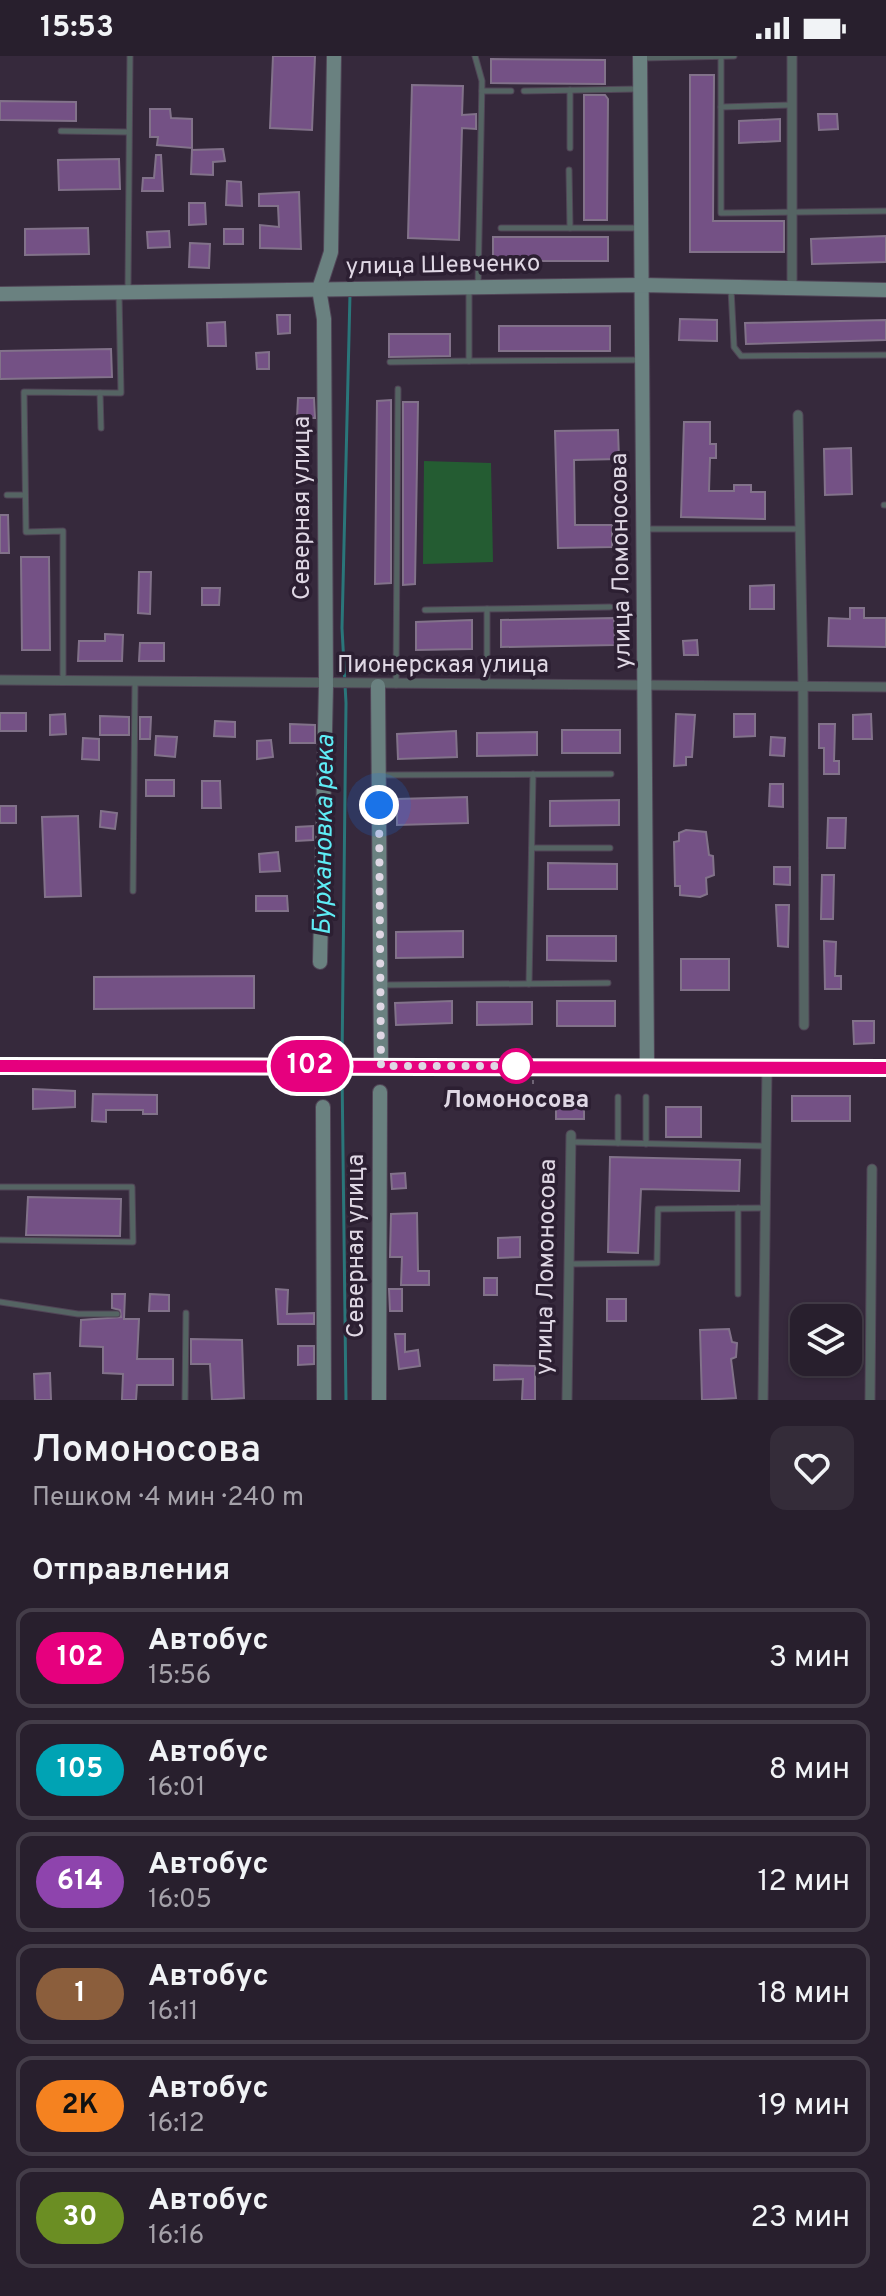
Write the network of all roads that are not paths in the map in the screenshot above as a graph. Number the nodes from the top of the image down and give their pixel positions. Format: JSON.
{"nodes":[{"id":1,"x":130,"y":56,"type":"edge"},
{"id":2,"x":334,"y":56,"type":"edge"},
{"id":3,"x":475,"y":56,"type":"edge"},
{"id":4,"x":721,"y":56,"type":"edge"},
{"id":5,"x":734,"y":56,"type":"edge"},
{"id":6,"x":792,"y":56,"type":"edge"},
{"id":7,"x":640,"y":57,"type":"edge"},
{"id":8,"x":640,"y":89,"type":"junction"},
{"id":9,"x":570,"y":90,"type":"junction"},
{"id":10,"x":482,"y":91,"type":"junction"},
{"id":11,"x":511,"y":91,"type":"dead end"},
{"id":12,"x":524,"y":91,"type":"dead end"},
{"id":13,"x":792,"y":105,"type":"junction"},
{"id":14,"x":721,"y":107,"type":"junction"},
{"id":15,"x":61,"y":131,"type":"dead end"},
{"id":16,"x":127,"y":132,"type":"junction"},
{"id":17,"x":570,"y":148,"type":"dead end"},
{"id":18,"x":569,"y":170,"type":"dead end"},
{"id":19,"x":886,"y":211,"type":"edge"},
{"id":20,"x":792,"y":213,"type":"junction"},
{"id":21,"x":501,"y":228,"type":"dead end"},
{"id":22,"x":570,"y":228,"type":"junction"},
{"id":23,"x":640,"y":228,"type":"junction"},
{"id":24,"x":641,"y":285,"type":"junction"},
{"id":25,"x":473,"y":287,"type":"junction"},
{"id":26,"x":731,"y":287,"type":"junction"},
{"id":27,"x":792,"y":288,"type":"junction"},
{"id":28,"x":319,"y":289,"type":"junction"},
{"id":29,"x":886,"y":290,"type":"edge"},
{"id":30,"x":0,"y":294,"type":"edge"},
{"id":31,"x":124,"y":294,"type":"junction"},
{"id":32,"x":886,"y":355,"type":"edge"},
{"id":33,"x":641,"y":360,"type":"junction"},
{"id":34,"x":469,"y":361,"type":"junction"},
{"id":35,"x":390,"y":362,"type":"dead end"},
{"id":36,"x":398,"y":389,"type":"dead end"},
{"id":37,"x":100,"y":393,"type":"junction"},
{"id":38,"x":798,"y":415,"type":"dead end"},
{"id":39,"x":101,"y":428,"type":"dead end"},
{"id":40,"x":7,"y":495,"type":"dead end"},
{"id":41,"x":25,"y":495,"type":"junction"},
{"id":42,"x":643,"y":529,"type":"junction"},
{"id":43,"x":800,"y":529,"type":"junction"},
{"id":44,"x":610,"y":607,"type":"dead end"},
{"id":45,"x":487,"y":609,"type":"junction"},
{"id":46,"x":425,"y":610,"type":"dead end"},
{"id":47,"x":0,"y":680,"type":"edge"},
{"id":48,"x":63,"y":681,"type":"junction"},
{"id":49,"x":135,"y":683,"type":"junction"},
{"id":50,"x":326,"y":685,"type":"junction"},
{"id":51,"x":378,"y":686,"type":"junction"},
{"id":52,"x":396,"y":686,"type":"junction"},
{"id":53,"x":487,"y":686,"type":"junction"},
{"id":54,"x":645,"y":686,"type":"junction"},
{"id":55,"x":803,"y":687,"type":"junction"},
{"id":56,"x":886,"y":687,"type":"edge"},
{"id":57,"x":533,"y":774,"type":"junction"},
{"id":58,"x":611,"y":774,"type":"dead end"},
{"id":59,"x":379,"y":775,"type":"junction"},
{"id":60,"x":532,"y":848,"type":"junction"},
{"id":61,"x":610,"y":848,"type":"dead end"},
{"id":62,"x":133,"y":891,"type":"dead end"},
{"id":63,"x":320,"y":962,"type":"dead end"},
{"id":64,"x":608,"y":983,"type":"dead end"},
{"id":65,"x":529,"y":984,"type":"junction"},
{"id":66,"x":381,"y":985,"type":"junction"},
{"id":67,"x":804,"y":1025,"type":"dead end"},
{"id":68,"x":0,"y":1066,"type":"edge"},
{"id":69,"x":381,"y":1066,"type":"junction"},
{"id":70,"x":647,"y":1066,"type":"junction"},
{"id":71,"x":767,"y":1067,"type":"junction"},
{"id":72,"x":886,"y":1068,"type":"edge"},
{"id":73,"x":380,"y":1092,"type":"dead end"},
{"id":74,"x":618,"y":1097,"type":"dead end"},
{"id":75,"x":646,"y":1097,"type":"dead end"},
{"id":76,"x":323,"y":1107,"type":"dead end"},
{"id":77,"x":571,"y":1138,"type":"joint"},
{"id":78,"x":618,"y":1143,"type":"junction"},
{"id":79,"x":646,"y":1144,"type":"junction"},
{"id":80,"x":767,"y":1146,"type":"junction"},
{"id":81,"x":872,"y":1169,"type":"dead end"},
{"id":82,"x":0,"y":1187,"type":"edge"},
{"id":83,"x":738,"y":1208,"type":"junction"},
{"id":84,"x":766,"y":1208,"type":"junction"},
{"id":85,"x":0,"y":1240,"type":"edge"},
{"id":86,"x":568,"y":1264,"type":"junction"},
{"id":87,"x":738,"y":1294,"type":"dead end"},
{"id":88,"x":0,"y":1302,"type":"edge"},
{"id":89,"x":186,"y":1313,"type":"dead end"},
{"id":90,"x":117,"y":1314,"type":"dead end"},
{"id":91,"x":185,"y":1400,"type":"edge"},
{"id":92,"x":324,"y":1400,"type":"edge"},
{"id":93,"x":379,"y":1400,"type":"edge"},
{"id":94,"x":567,"y":1400,"type":"edge"},
{"id":95,"x":763,"y":1400,"type":"edge"},
{"id":96,"x":870,"y":1400,"type":"edge"}],
"edges":[{"from":1,"to":16,"type":"lane"},
{"from":2,"to":28,"type":"street","name":"Северная улица"},
{"from":3,"to":10,"type":"lane"},
{"from":4,"to":5,"type":"lane"},
{"from":4,"to":7,"type":"lane"},
{"from":4,"to":14,"type":"lane"},
{"from":6,"to":13,"type":"street"},
{"from":7,"to":8,"type":"street","name":"улица Ломоносова"},
{"from":8,"to":9,"type":"lane"},
{"from":8,"to":23,"type":"street","name":"улица Ломоносова"},
{"from":9,"to":12,"type":"lane"},
{"from":9,"to":17,"type":"lane"},
{"from":10,"to":11,"type":"lane"},
{"from":10,"to":25,"type":"lane"},
{"from":13,"to":14,"type":"lane"},
{"from":13,"to":20,"type":"street"},
{"from":14,"to":20,"type":"lane"},
{"from":15,"to":16,"type":"lane"},
{"from":16,"to":31,"type":"lane"},
{"from":18,"to":22,"type":"lane"},
{"from":19,"to":20,"type":"lane"},
{"from":20,"to":27,"type":"street"},
{"from":21,"to":22,"type":"lane"},
{"from":22,"to":23,"type":"lane"},
{"from":23,"to":24,"type":"street","name":"улица Ломоносова"},
{"from":24,"to":25,"type":"street","name":"улица Шевченко"},
{"from":24,"to":26,"type":"street","name":"улица Шевченко"},
{"from":24,"to":33,"type":"street","name":"улица Ломоносова"},
{"from":25,"to":28,"type":"street","name":"улица Шевченко"},
{"from":25,"to":34,"type":"lane"},
{"from":26,"to":27,"type":"street","name":"улица Шевченко"},
{"from":26,"to":32,"type":"lane"},
{"from":27,"to":29,"type":"street","name":"улица Шевченко"},
{"from":28,"to":31,"type":"street","name":"улица Шевченко"},
{"from":28,"to":50,"type":"street","name":"Северная улица"},
{"from":30,"to":31,"type":"street","name":"улица Шевченко"},
{"from":31,"to":37,"type":"lane"},
{"from":33,"to":34,"type":"lane"},
{"from":33,"to":42,"type":"street","name":"улица Ломоносова"},
{"from":34,"to":35,"type":"lane"},
{"from":36,"to":52,"type":"lane"},
{"from":37,"to":39,"type":"lane"},
{"from":37,"to":41,"type":"lane"},
{"from":38,"to":43,"type":"street"},
{"from":40,"to":41,"type":"lane"},
{"from":41,"to":48,"type":"lane"},
{"from":42,"to":43,"type":"lane"},
{"from":42,"to":54,"type":"street","name":"улица Ломоносова"},
{"from":43,"to":55,"type":"street"},
{"from":44,"to":45,"type":"lane"},
{"from":45,"to":46,"type":"lane"},
{"from":45,"to":53,"type":"lane"},
{"from":47,"to":48,"type":"street","name":"Пионерская улица"},
{"from":48,"to":49,"type":"street","name":"Пионерская улица"},
{"from":49,"to":50,"type":"street","name":"Пионерская улица"},
{"from":49,"to":62,"type":"lane"},
{"from":50,"to":51,"type":"street","name":"Пионерская улица"},
{"from":50,"to":63,"type":"street","name":"Северная улица"},
{"from":51,"to":52,"type":"street","name":"Пионерская улица"},
{"from":51,"to":59,"type":"street"},
{"from":52,"to":53,"type":"street","name":"Пионерская улица"},
{"from":53,"to":54,"type":"street","name":"Пионерская улица"},
{"from":54,"to":55,"type":"street","name":"Пионерская улица"},
{"from":54,"to":70,"type":"street","name":"улица Ломоносова"},
{"from":55,"to":56,"type":"street","name":"Пионерская улица"},
{"from":55,"to":67,"type":"street"},
{"from":57,"to":58,"type":"lane"},
{"from":57,"to":59,"type":"lane"},
{"from":57,"to":60,"type":"lane"},
{"from":59,"to":66,"type":"street"},
{"from":60,"to":61,"type":"lane"},
{"from":60,"to":65,"type":"lane"},
{"from":64,"to":65,"type":"lane"},
{"from":65,"to":66,"type":"lane"},
{"from":66,"to":69,"type":"street"},
{"from":68,"to":69,"type":"street"},
{"from":69,"to":70,"type":"street"},
{"from":70,"to":71,"type":"street"},
{"from":71,"to":72,"type":"street"},
{"from":71,"to":80,"type":"street"},
{"from":73,"to":93,"type":"street","name":"Северная улица"},
{"from":74,"to":78,"type":"lane"},
{"from":75,"to":79,"type":"lane"},
{"from":76,"to":92,"type":"street"},
{"from":77,"to":78,"type":"lane"},
{"from":77,"to":86,"type":"street","name":"улица Ломоносова"},
{"from":78,"to":79,"type":"lane"},
{"from":79,"to":80,"type":"lane"},
{"from":80,"to":84,"type":"street"},
{"from":81,"to":96,"type":"street"},
{"from":82,"to":85,"type":"lane"},
{"from":83,"to":84,"type":"lane"},
{"from":83,"to":86,"type":"lane"},
{"from":83,"to":87,"type":"lane"},
{"from":84,"to":95,"type":"street"},
{"from":86,"to":94,"type":"street","name":"улица Ломоносова"},
{"from":88,"to":90,"type":"lane"},
{"from":89,"to":91,"type":"lane"}]}
